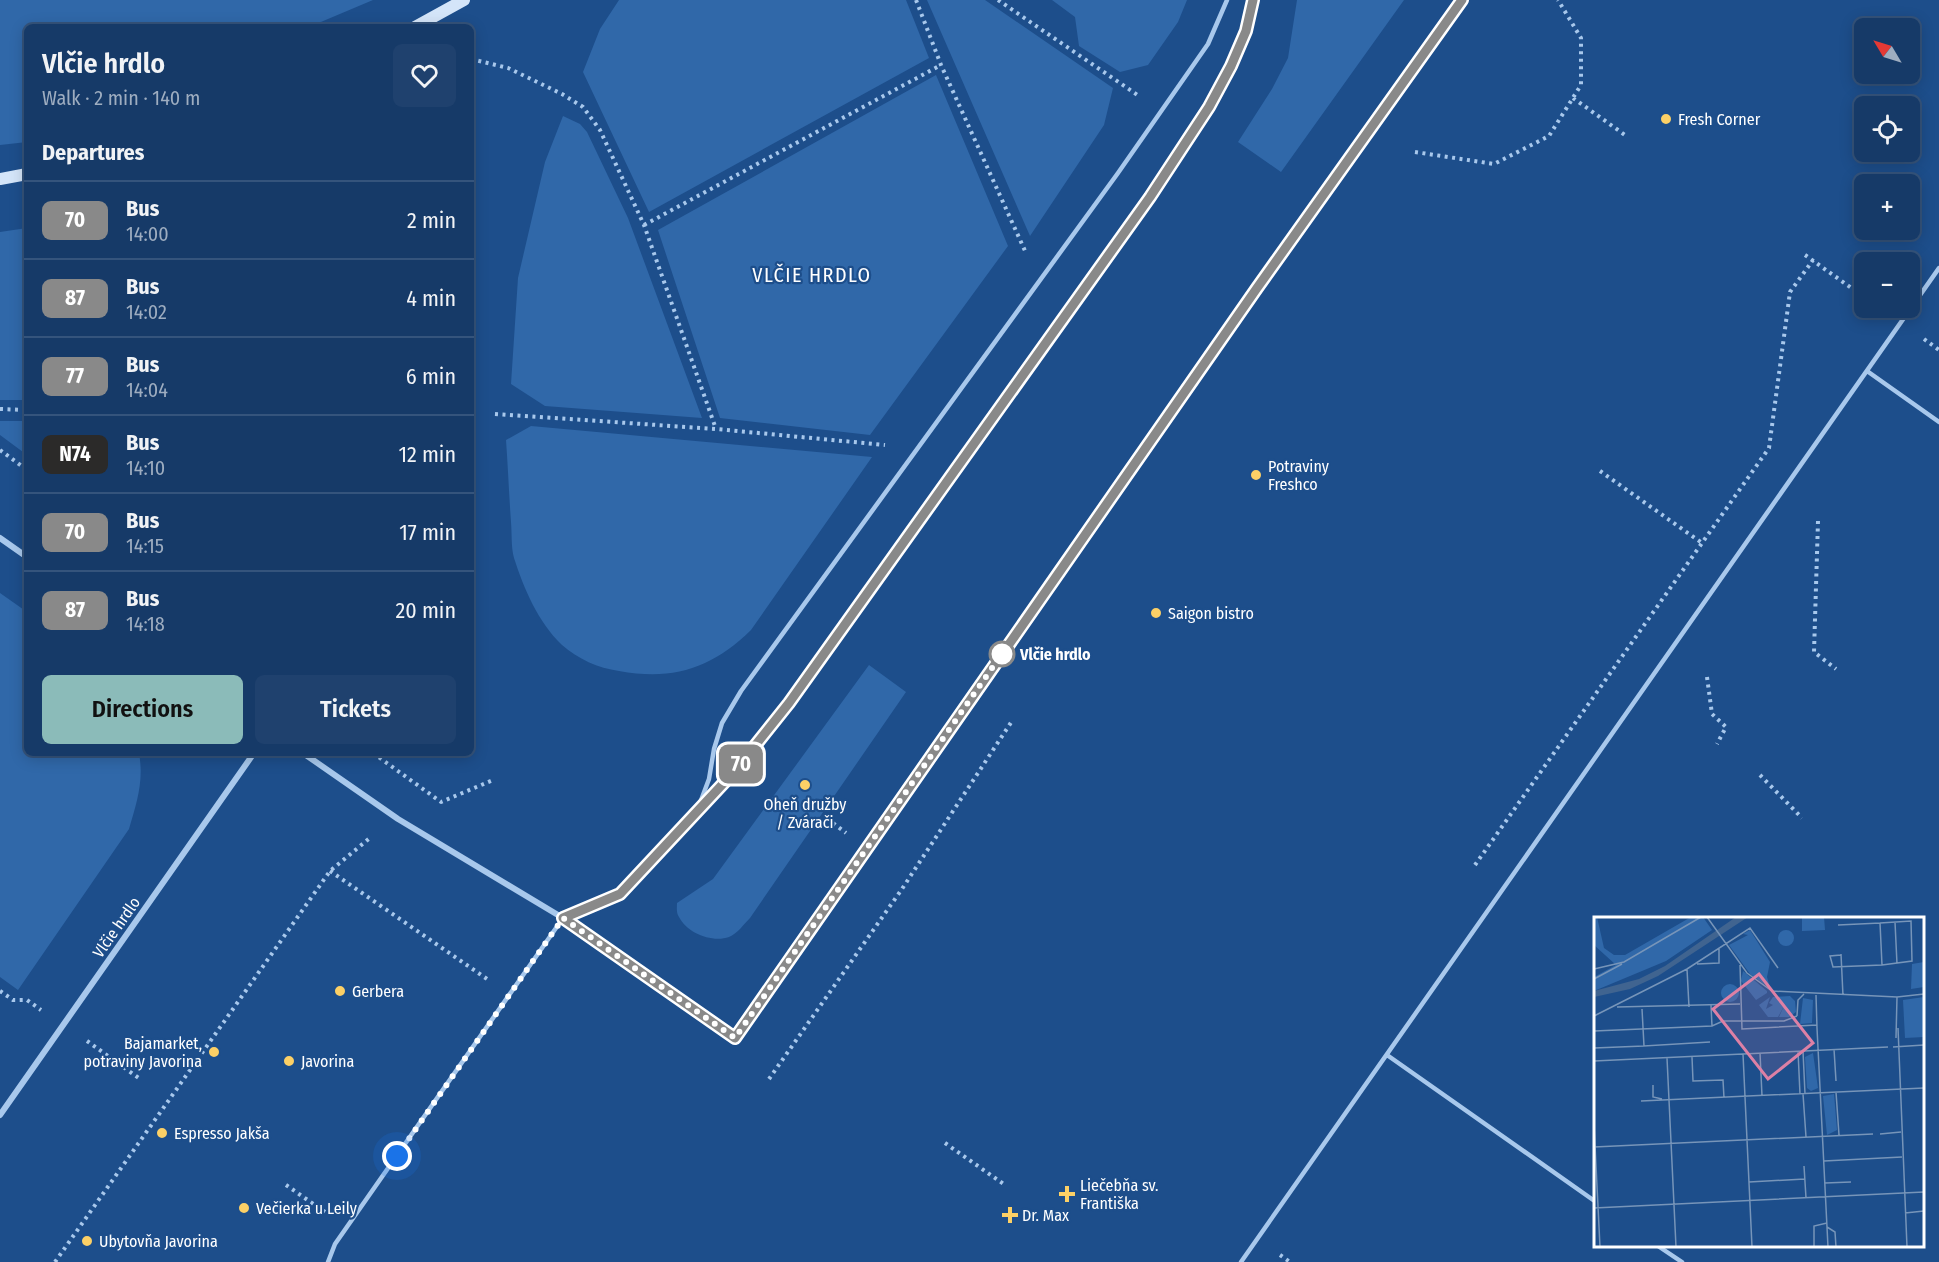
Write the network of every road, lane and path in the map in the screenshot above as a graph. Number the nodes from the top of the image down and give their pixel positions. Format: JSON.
{"nodes":[{"id":1,"x":464,"y":0,"type":"edge"},
{"id":2,"x":916,"y":0,"type":"edge"},
{"id":3,"x":998,"y":0,"type":"edge"},
{"id":4,"x":1227,"y":0,"type":"edge"},
{"id":5,"x":1253,"y":0,"type":"edge"},
{"id":6,"x":1462,"y":0,"type":"edge"},
{"id":7,"x":1558,"y":0,"type":"edge"},
{"id":8,"x":420,"y":24,"type":"edge"},
{"id":9,"x":474,"y":60,"type":"edge"},
{"id":10,"x":941,"y":64,"type":"junction"},
{"id":11,"x":1139,"y":96,"type":"dead end"},
{"id":12,"x":1573,"y":98,"type":"junction"},
{"id":13,"x":1625,"y":135,"type":"dead end"},
{"id":14,"x":1415,"y":152,"type":"dead end"},
{"id":15,"x":24,"y":175,"type":"edge"},
{"id":16,"x":0,"y":179,"type":"edge"},
{"id":17,"x":644,"y":225,"type":"junction"},
{"id":18,"x":1026,"y":254,"type":"dead end"},
{"id":19,"x":1805,"y":255,"type":"dead end"},
{"id":20,"x":1813,"y":260,"type":"junction"},
{"id":21,"x":1939,"y":268,"type":"edge"},
{"id":22,"x":1937,"y":277,"type":"edge"},
{"id":23,"x":1854,"y":290,"type":"edge"},
{"id":24,"x":1867,"y":371,"type":"junction"},
{"id":25,"x":0,"y":409,"type":"edge"},
{"id":26,"x":24,"y":410,"type":"edge"},
{"id":27,"x":495,"y":414,"type":"dead end"},
{"id":28,"x":1939,"y":422,"type":"edge"},
{"id":29,"x":716,"y":429,"type":"junction"},
{"id":30,"x":889,"y":446,"type":"dead end"},
{"id":31,"x":0,"y":450,"type":"edge"},
{"id":32,"x":24,"y":468,"type":"edge"},
{"id":33,"x":1600,"y":471,"type":"dead end"},
{"id":34,"x":1818,"y":521,"type":"dead end"},
{"id":35,"x":0,"y":538,"type":"edge"},
{"id":36,"x":1702,"y":543,"type":"junction"},
{"id":37,"x":24,"y":555,"type":"edge"},
{"id":38,"x":1836,"y":669,"type":"dead end"},
{"id":39,"x":1707,"y":677,"type":"dead end"},
{"id":40,"x":1012,"y":721,"type":"dead end"},
{"id":41,"x":1717,"y":744,"type":"dead end"},
{"id":42,"x":252,"y":756,"type":"edge"},
{"id":43,"x":307,"y":756,"type":"edge"},
{"id":44,"x":377,"y":756,"type":"edge"},
{"id":45,"x":1760,"y":775,"type":"dead end"},
{"id":46,"x":493,"y":780,"type":"dead end"},
{"id":47,"x":696,"y":814,"type":"junction"},
{"id":48,"x":1802,"y":818,"type":"dead end"},
{"id":49,"x":376,"y":832,"type":"dead end"},
{"id":50,"x":1476,"y":864,"type":"dead end"},
{"id":51,"x":330,"y":872,"type":"junction"},
{"id":52,"x":563,"y":918,"type":"junction"},
{"id":53,"x":481,"y":989,"type":"dead end"},
{"id":54,"x":1387,"y":1055,"type":"junction"},
{"id":55,"x":769,"y":1079,"type":"dead end"},
{"id":56,"x":0,"y":1115,"type":"edge"},
{"id":57,"x":945,"y":1143,"type":"dead end"},
{"id":58,"x":286,"y":1185,"type":"dead end"},
{"id":59,"x":1005,"y":1185,"type":"dead end"},
{"id":60,"x":1594,"y":1201,"type":"edge"},
{"id":61,"x":332,"y":1203,"type":"dead end"},
{"id":62,"x":325,"y":1212,"type":"junction"},
{"id":63,"x":347,"y":1228,"type":"junction"},
{"id":64,"x":1661,"y":1247,"type":"edge"},
{"id":65,"x":55,"y":1262,"type":"edge"},
{"id":66,"x":328,"y":1262,"type":"edge"},
{"id":67,"x":1241,"y":1262,"type":"edge"},
{"id":68,"x":1682,"y":1262,"type":"edge"}],
"edges":[{"from":1,"to":8,"type":"main road"},
{"from":2,"to":10,"type":"path"},
{"from":3,"to":11,"type":"path"},
{"from":4,"to":47,"type":"lane"},
{"from":5,"to":47,"type":"lane"},
{"from":6,"to":52,"type":"lane"},
{"from":7,"to":12,"type":"path"},
{"from":9,"to":17,"type":"path"},
{"from":10,"to":17,"type":"path"},
{"from":10,"to":18,"type":"path"},
{"from":12,"to":13,"type":"path"},
{"from":12,"to":14,"type":"path"},
{"from":15,"to":16,"type":"main road"},
{"from":17,"to":29,"type":"path"},
{"from":19,"to":20,"type":"path"},
{"from":20,"to":23,"type":"path"},
{"from":20,"to":36,"type":"path"},
{"from":21,"to":22,"type":"lane"},
{"from":22,"to":24,"type":"lane"},
{"from":24,"to":28,"type":"lane"},
{"from":24,"to":54,"type":"lane"},
{"from":25,"to":26,"type":"path"},
{"from":27,"to":29,"type":"path"},
{"from":29,"to":30,"type":"path"},
{"from":31,"to":32,"type":"path"},
{"from":33,"to":36,"type":"path"},
{"from":34,"to":38,"type":"path"},
{"from":35,"to":37,"type":"street"},
{"from":36,"to":50,"type":"path"},
{"from":39,"to":41,"type":"path"},
{"from":40,"to":55,"type":"path"},
{"from":42,"to":56,"type":"street","name":"Vlčie hrdlo"},
{"from":43,"to":52,"type":"street"},
{"from":44,"to":46,"type":"path"},
{"from":45,"to":48,"type":"path"},
{"from":47,"to":52,"type":"lane"},
{"from":49,"to":51,"type":"path"},
{"from":51,"to":53,"type":"path"},
{"from":51,"to":65,"type":"path"},
{"from":52,"to":63,"type":"lane"},
{"from":54,"to":60,"type":"lane"},
{"from":54,"to":67,"type":"lane"},
{"from":57,"to":59,"type":"path"},
{"from":58,"to":62,"type":"path"},
{"from":61,"to":62,"type":"path"},
{"from":62,"to":63,"type":"path"},
{"from":63,"to":66,"type":"lane"},
{"from":64,"to":68,"type":"lane"}]}
